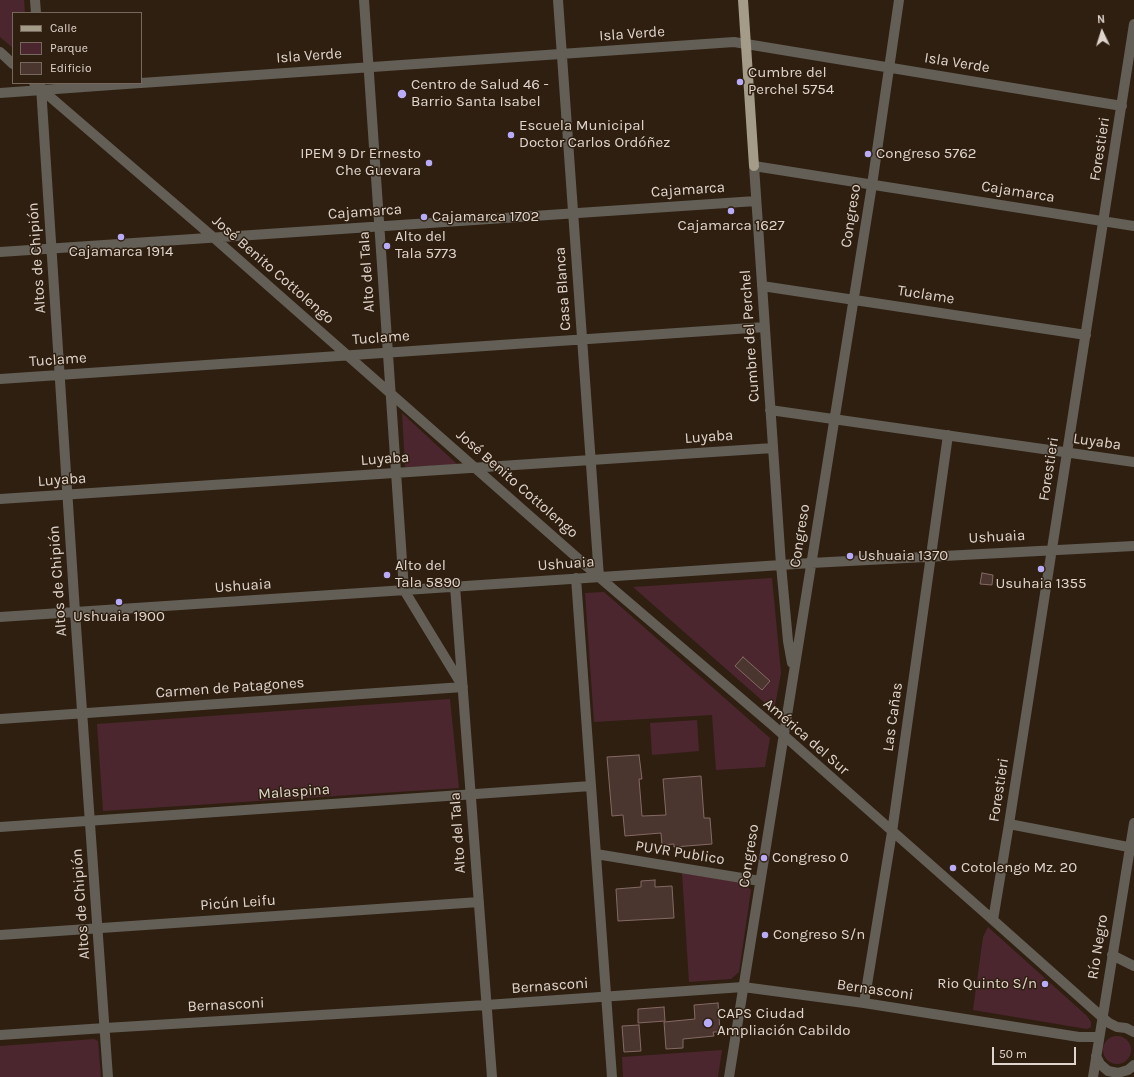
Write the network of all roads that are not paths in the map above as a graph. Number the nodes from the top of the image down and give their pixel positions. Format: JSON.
{"nodes":[{"id":1,"x":35,"y":0,"type":"edge"},
{"id":2,"x":364,"y":0,"type":"edge"},
{"id":3,"x":558,"y":0,"type":"edge"},
{"id":4,"x":743,"y":0,"type":"edge"},
{"id":5,"x":899,"y":0,"type":"edge"},
{"id":6,"x":36,"y":12,"type":"edge"},
{"id":7,"x":1134,"y":24,"type":"edge"},
{"id":8,"x":746,"y":43,"type":"junction"},
{"id":9,"x":0,"y":52,"type":"edge"},
{"id":10,"x":561,"y":54,"type":"junction"},
{"id":11,"x":12,"y":63,"type":"edge"},
{"id":12,"x":368,"y":67,"type":"junction"},
{"id":13,"x":888,"y":67,"type":"junction"},
{"id":14,"x":142,"y":83,"type":"edge"},
{"id":15,"x":90,"y":84,"type":"edge"},
{"id":16,"x":39,"y":85,"type":"edge"},
{"id":17,"x":0,"y":93,"type":"edge"},
{"id":18,"x":1122,"y":106,"type":"junction"},
{"id":19,"x":754,"y":166,"type":"junction"},
{"id":20,"x":872,"y":185,"type":"junction"},
{"id":21,"x":756,"y":201,"type":"junction"},
{"id":22,"x":573,"y":213,"type":"junction"},
{"id":23,"x":1104,"y":221,"type":"junction"},
{"id":24,"x":379,"y":226,"type":"junction"},
{"id":25,"x":1134,"y":226,"type":"edge"},
{"id":26,"x":214,"y":237,"type":"junction"},
{"id":27,"x":51,"y":248,"type":"junction"},
{"id":28,"x":0,"y":252,"type":"edge"},
{"id":29,"x":762,"y":286,"type":"junction"},
{"id":30,"x":853,"y":299,"type":"junction"},
{"id":31,"x":765,"y":327,"type":"junction"},
{"id":32,"x":1086,"y":335,"type":"junction"},
{"id":33,"x":582,"y":340,"type":"junction"},
{"id":34,"x":388,"y":353,"type":"junction"},
{"id":35,"x":348,"y":356,"type":"junction"},
{"id":36,"x":60,"y":375,"type":"junction"},
{"id":37,"x":0,"y":379,"type":"edge"},
{"id":38,"x":390,"y":393,"type":"junction"},
{"id":39,"x":770,"y":410,"type":"junction"},
{"id":40,"x":834,"y":419,"type":"junction"},
{"id":41,"x":948,"y":435,"type":"junction"},
{"id":42,"x":773,"y":448,"type":"junction"},
{"id":43,"x":1066,"y":453,"type":"junction"},
{"id":44,"x":591,"y":460,"type":"junction"},
{"id":45,"x":1134,"y":462,"type":"edge"},
{"id":46,"x":476,"y":468,"type":"junction"},
{"id":47,"x":396,"y":473,"type":"junction"},
{"id":48,"x":68,"y":495,"type":"junction"},
{"id":49,"x":0,"y":499,"type":"edge"},
{"id":50,"x":1134,"y":546,"type":"edge"},
{"id":51,"x":1051,"y":549,"type":"junction"},
{"id":52,"x":931,"y":556,"type":"junction"},
{"id":53,"x":811,"y":562,"type":"junction"},
{"id":54,"x":781,"y":565,"type":"junction"},
{"id":55,"x":599,"y":577,"type":"junction"},
{"id":56,"x":576,"y":578,"type":"junction"},
{"id":57,"x":455,"y":586,"type":"junction"},
{"id":58,"x":404,"y":590,"type":"junction"},
{"id":59,"x":76,"y":612,"type":"junction"},
{"id":60,"x":0,"y":617,"type":"edge"},
{"id":61,"x":794,"y":668,"type":"junction"},
{"id":62,"x":463,"y":687,"type":"junction"},
{"id":63,"x":83,"y":713,"type":"junction"},
{"id":64,"x":0,"y":719,"type":"edge"},
{"id":65,"x":783,"y":736,"type":"junction"},
{"id":66,"x":591,"y":786,"type":"junction"},
{"id":67,"x":471,"y":795,"type":"junction"},
{"id":68,"x":90,"y":821,"type":"junction"},
{"id":69,"x":1134,"y":823,"type":"edge"},
{"id":70,"x":1009,"y":824,"type":"junction"},
{"id":71,"x":0,"y":827,"type":"edge"},
{"id":72,"x":892,"y":832,"type":"junction"},
{"id":73,"x":1132,"y":848,"type":"edge"},
{"id":74,"x":596,"y":854,"type":"junction"},
{"id":75,"x":760,"y":881,"type":"junction"},
{"id":76,"x":479,"y":902,"type":"junction"},
{"id":77,"x":993,"y":920,"type":"junction"},
{"id":78,"x":98,"y":928,"type":"junction"},
{"id":79,"x":0,"y":935,"type":"edge"},
{"id":80,"x":1112,"y":955,"type":"junction"},
{"id":81,"x":1134,"y":966,"type":"edge"},
{"id":82,"x":743,"y":987,"type":"junction"},
{"id":83,"x":606,"y":997,"type":"junction"},
{"id":84,"x":864,"y":1003,"type":"junction"},
{"id":85,"x":486,"y":1005,"type":"junction"},
{"id":86,"x":1102,"y":1018,"type":"junction"},
{"id":87,"x":1117,"y":1027,"type":"junction"},
{"id":88,"x":105,"y":1028,"type":"junction"},
{"id":89,"x":1134,"y":1032,"type":"edge"},
{"id":90,"x":0,"y":1035,"type":"edge"},
{"id":91,"x":1098,"y":1037,"type":"junction"},
{"id":92,"x":1096,"y":1056,"type":"junction"},
{"id":93,"x":1134,"y":1065,"type":"edge"},
{"id":94,"x":1122,"y":1074,"type":"edge"},
{"id":95,"x":108,"y":1077,"type":"edge"},
{"id":96,"x":492,"y":1077,"type":"edge"},
{"id":97,"x":612,"y":1077,"type":"edge"},
{"id":98,"x":729,"y":1077,"type":"edge"},
{"id":99,"x":1093,"y":1077,"type":"edge"}],
"edges":[{"from":1,"to":6,"type":"street"},
{"from":2,"to":12,"type":"street","name":"Alto del Tala"},
{"from":3,"to":10,"type":"street","name":"Casa Blanca"},
{"from":4,"to":8,"type":"main road","name":"Cumbre del Perchel"},
{"from":5,"to":13,"type":"street","name":"Congreso"},
{"from":7,"to":18,"type":"street","name":"Forestieri"},
{"from":8,"to":10,"type":"street","name":"Isla Verde"},
{"from":8,"to":13,"type":"street","name":"Isla Verde"},
{"from":8,"to":19,"type":"main road","name":"Cumbre del Perchel"},
{"from":9,"to":11,"type":"street"},
{"from":10,"to":12,"type":"street","name":"Isla Verde"},
{"from":10,"to":22,"type":"street","name":"Casa Blanca"},
{"from":12,"to":14,"type":"street","name":"Isla Verde"},
{"from":12,"to":24,"type":"street","name":"Alto del Tala"},
{"from":13,"to":18,"type":"street","name":"Isla Verde"},
{"from":13,"to":20,"type":"street","name":"Congreso"},
{"from":15,"to":16,"type":"street","name":"Isla Verde"},
{"from":16,"to":17,"type":"street","name":"Isla Verde"},
{"from":16,"to":26,"type":"street","name":"José Benito Cottolengo"},
{"from":16,"to":27,"type":"street","name":"Altos de Chipión"},
{"from":18,"to":23,"type":"street","name":"Forestieri"},
{"from":19,"to":20,"type":"street","name":"Cajamarca"},
{"from":19,"to":21,"type":"street","name":"Cumbre del Perchel"},
{"from":20,"to":23,"type":"street","name":"Cajamarca"},
{"from":20,"to":30,"type":"street","name":"Congreso"},
{"from":21,"to":22,"type":"street","name":"Cajamarca"},
{"from":21,"to":29,"type":"street","name":"Cumbre del Perchel"},
{"from":22,"to":24,"type":"street","name":"Cajamarca"},
{"from":22,"to":33,"type":"street","name":"Casa Blanca"},
{"from":23,"to":25,"type":"street","name":"Cajamarca"},
{"from":23,"to":32,"type":"street","name":"Forestieri"},
{"from":24,"to":26,"type":"street","name":"Cajamarca"},
{"from":24,"to":34,"type":"street","name":"Alto del Tala"},
{"from":26,"to":27,"type":"street","name":"Cajamarca"},
{"from":26,"to":35,"type":"street","name":"José Benito Cottolengo"},
{"from":27,"to":28,"type":"street","name":"Cajamarca"},
{"from":27,"to":36,"type":"street","name":"Altos de Chipión"},
{"from":29,"to":30,"type":"street","name":"Tuclame"},
{"from":29,"to":31,"type":"street","name":"Cumbre del Perchel"},
{"from":30,"to":32,"type":"street","name":"Tuclame"},
{"from":30,"to":40,"type":"street","name":"Congreso"},
{"from":31,"to":33,"type":"street","name":"Tuclame"},
{"from":31,"to":39,"type":"street","name":"Cumbre del Perchel"},
{"from":32,"to":43,"type":"street","name":"Forestieri"},
{"from":33,"to":34,"type":"street","name":"Tuclame"},
{"from":33,"to":44,"type":"street","name":"Casa Blanca"},
{"from":34,"to":35,"type":"street","name":"Tuclame"},
{"from":34,"to":38,"type":"street","name":"Alto del Tala"},
{"from":35,"to":36,"type":"street","name":"Tuclame"},
{"from":35,"to":38,"type":"street","name":"José Benito Cottolengo"},
{"from":36,"to":37,"type":"street","name":"Tuclame"},
{"from":36,"to":48,"type":"street","name":"Altos de Chipión"},
{"from":38,"to":46,"type":"street","name":"José Benito Cottolengo"},
{"from":38,"to":47,"type":"street","name":"Alto del Tala"},
{"from":39,"to":40,"type":"street","name":"Luyaba"},
{"from":39,"to":42,"type":"street","name":"Cumbre del Perchel"},
{"from":40,"to":41,"type":"street","name":"Luyaba"},
{"from":40,"to":53,"type":"street","name":"Congreso"},
{"from":41,"to":43,"type":"street","name":"Luyaba"},
{"from":41,"to":52,"type":"street","name":"Las Cañas"},
{"from":42,"to":44,"type":"street","name":"Luyaba"},
{"from":42,"to":54,"type":"street","name":"Cumbre del Perchel"},
{"from":43,"to":45,"type":"street","name":"Luyaba"},
{"from":43,"to":51,"type":"street","name":"Forestieri"},
{"from":44,"to":46,"type":"street","name":"Luyaba"},
{"from":44,"to":55,"type":"street","name":"Casa Blanca"},
{"from":46,"to":47,"type":"street","name":"Luyaba"},
{"from":46,"to":55,"type":"street","name":"José Benito Cottolengo"},
{"from":47,"to":48,"type":"street","name":"Luyaba"},
{"from":47,"to":58,"type":"street","name":"Alto del Tala"},
{"from":48,"to":49,"type":"street","name":"Luyaba"},
{"from":48,"to":59,"type":"street","name":"Altos de Chipión"},
{"from":50,"to":51,"type":"street","name":"Ushuaia"},
{"from":51,"to":52,"type":"street","name":"Ushuaia"},
{"from":51,"to":70,"type":"street","name":"Forestieri"},
{"from":52,"to":53,"type":"street","name":"Ushuaia"},
{"from":52,"to":72,"type":"street","name":"Las Cañas"},
{"from":53,"to":54,"type":"street","name":"Ushuaia"},
{"from":53,"to":61,"type":"street","name":"Congreso"},
{"from":54,"to":55,"type":"street","name":"Ushuaia"},
{"from":54,"to":61,"type":"street","name":"Cumbre del Perchel"},
{"from":55,"to":56,"type":"street","name":"Ushuaia"},
{"from":55,"to":65,"type":"street","name":"América del Sur"},
{"from":56,"to":57,"type":"street","name":"Ushuaia"},
{"from":56,"to":66,"type":"street"},
{"from":57,"to":58,"type":"street","name":"Ushuaia"},
{"from":57,"to":62,"type":"street","name":"Alto del Tala"},
{"from":58,"to":59,"type":"street","name":"Ushuaia"},
{"from":58,"to":62,"type":"street"},
{"from":59,"to":60,"type":"street","name":"Ushuaia"},
{"from":59,"to":63,"type":"street","name":"Altos de Chipión"},
{"from":61,"to":65,"type":"street","name":"Congreso"},
{"from":62,"to":63,"type":"street","name":"Carmen de Patagones"},
{"from":62,"to":67,"type":"street","name":"Alto del Tala"},
{"from":63,"to":64,"type":"street","name":"Carmen de Patagones"},
{"from":63,"to":68,"type":"street","name":"Altos de Chipión"},
{"from":65,"to":72,"type":"street","name":"América del Sur"},
{"from":65,"to":75,"type":"street","name":"Congreso"},
{"from":66,"to":67,"type":"street","name":"Malaspina"},
{"from":66,"to":74,"type":"street"},
{"from":67,"to":68,"type":"street","name":"Malaspina"},
{"from":67,"to":76,"type":"street","name":"Alto del Tala"},
{"from":68,"to":71,"type":"street","name":"Malaspina"},
{"from":68,"to":78,"type":"street","name":"Altos de Chipión"},
{"from":69,"to":73,"type":"street","name":"Río Negro"},
{"from":70,"to":73,"type":"street"},
{"from":70,"to":77,"type":"street","name":"Forestieri"},
{"from":72,"to":77,"type":"street","name":"América del Sur"},
{"from":72,"to":84,"type":"street","name":"Las Cañas"},
{"from":73,"to":80,"type":"street","name":"Río Negro"},
{"from":74,"to":75,"type":"street","name":"PUVR Publico"},
{"from":74,"to":83,"type":"street"},
{"from":75,"to":82,"type":"street","name":"Congreso"},
{"from":76,"to":78,"type":"street","name":"Picún Leifu"},
{"from":76,"to":85,"type":"street","name":"Alto del Tala"},
{"from":77,"to":86,"type":"street","name":"América del Sur"},
{"from":78,"to":79,"type":"street","name":"Picún Leifu"},
{"from":78,"to":88,"type":"street","name":"Altos de Chipión"},
{"from":80,"to":81,"type":"street"},
{"from":80,"to":86,"type":"street","name":"Río Negro"},
{"from":82,"to":83,"type":"street","name":"Bernasconi"},
{"from":82,"to":84,"type":"street","name":"Bernasconi"},
{"from":82,"to":98,"type":"street","name":"Congreso"},
{"from":83,"to":85,"type":"street","name":"Bernasconi"},
{"from":83,"to":97,"type":"street"},
{"from":84,"to":91,"type":"street","name":"Bernasconi"},
{"from":85,"to":88,"type":"street","name":"Bernasconi"},
{"from":85,"to":96,"type":"street","name":"Alto del Tala"},
{"from":86,"to":87,"type":"street","name":"América del Sur"},
{"from":86,"to":91,"type":"street","name":"Río Negro"},
{"from":87,"to":89,"type":"street","name":"América del Sur"},
{"from":87,"to":91,"type":"street"},
{"from":88,"to":90,"type":"street","name":"Bernasconi"},
{"from":88,"to":95,"type":"street","name":"Altos de Chipión"},
{"from":91,"to":92,"type":"street","name":"Río Negro"},
{"from":92,"to":94,"type":"street"},
{"from":92,"to":99,"type":"street","name":"Río Negro"},
{"from":93,"to":94,"type":"street"}]}
